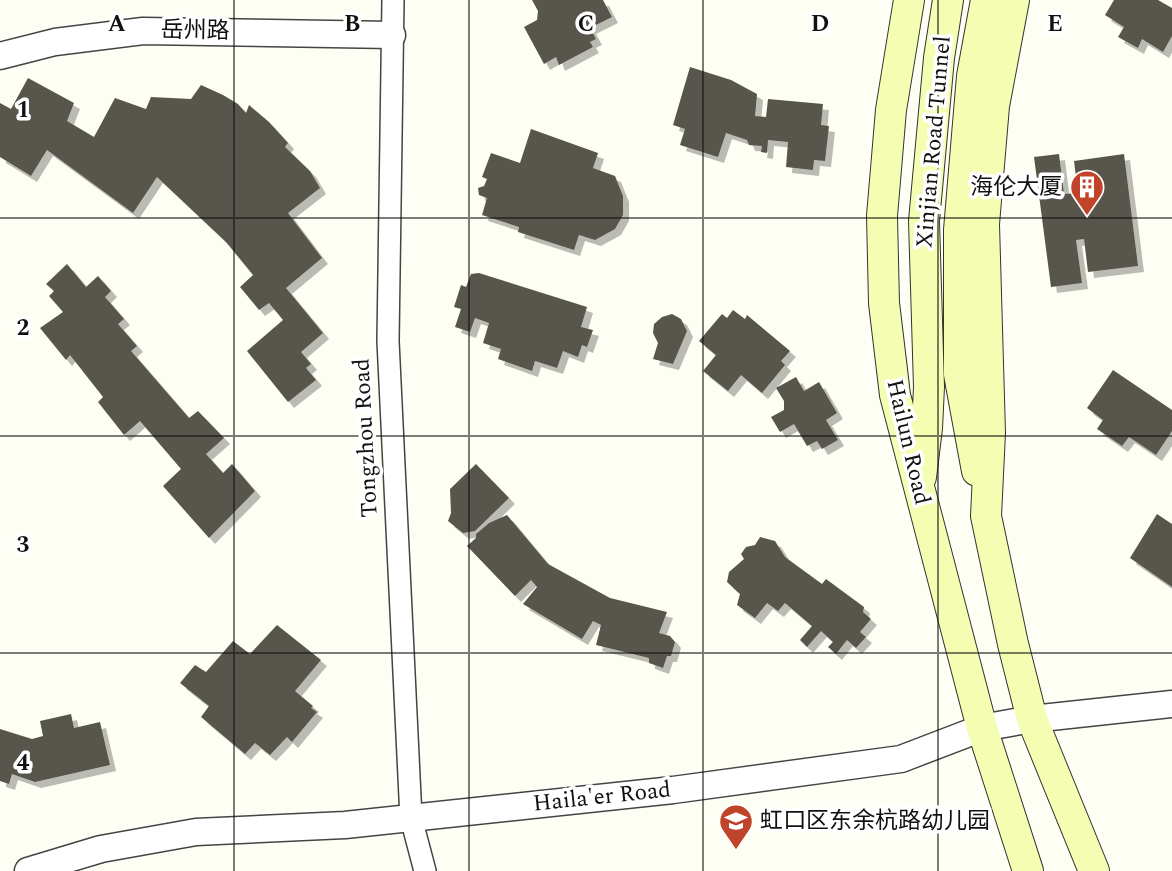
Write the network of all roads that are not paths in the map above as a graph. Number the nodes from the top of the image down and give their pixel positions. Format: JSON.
{"nodes":[{"id":1,"x":393,"y":0,"type":"edge"},
{"id":2,"x":909,"y":0,"type":"edge"},
{"id":3,"x":948,"y":0,"type":"edge"},
{"id":4,"x":986,"y":0,"type":"edge"},
{"id":5,"x":1014,"y":0,"type":"edge"},
{"id":6,"x":392,"y":35,"type":"junction"},
{"id":7,"x":0,"y":56,"type":"edge"},
{"id":8,"x":919,"y":493,"type":"junction"},
{"id":9,"x":986,"y":516,"type":"junction"},
{"id":10,"x":1172,"y":704,"type":"edge"},
{"id":11,"x":1032,"y":719,"type":"junction"},
{"id":12,"x":982,"y":728,"type":"junction"},
{"id":13,"x":411,"y":818,"type":"junction"},
{"id":14,"x":28,"y":871,"type":"edge"},
{"id":15,"x":425,"y":871,"type":"edge"},
{"id":16,"x":1028,"y":871,"type":"edge"},
{"id":17,"x":1094,"y":871,"type":"edge"}],
"edges":[{"from":1,"to":6,"type":"street","name":"Tongzhou Road"},
{"from":2,"to":8,"type":"main road","name":"Hailun Road"},
{"from":3,"to":8,"type":"main road","name":"Xinjian Road Tunnel"},
{"from":4,"to":9,"type":"main road","name":"Xinjian Road Tunnel"},
{"from":5,"to":9,"type":"main road"},
{"from":6,"to":7,"type":"street","name":"岳州路"},
{"from":6,"to":13,"type":"street","name":"Tongzhou Road"},
{"from":8,"to":12,"type":"main road","name":"Hailun Road"},
{"from":9,"to":11,"type":"main road"},
{"from":10,"to":11,"type":"street","name":"Haila'er Road"},
{"from":11,"to":12,"type":"street","name":"Haila'er Road"},
{"from":11,"to":17,"type":"main road"},
{"from":12,"to":13,"type":"street","name":"Haila'er Road"},
{"from":12,"to":16,"type":"main road","name":"Hailun Road"},
{"from":13,"to":14,"type":"street","name":"Haila'er Road"},
{"from":13,"to":15,"type":"street","name":"Tongzhou Road"}]}
